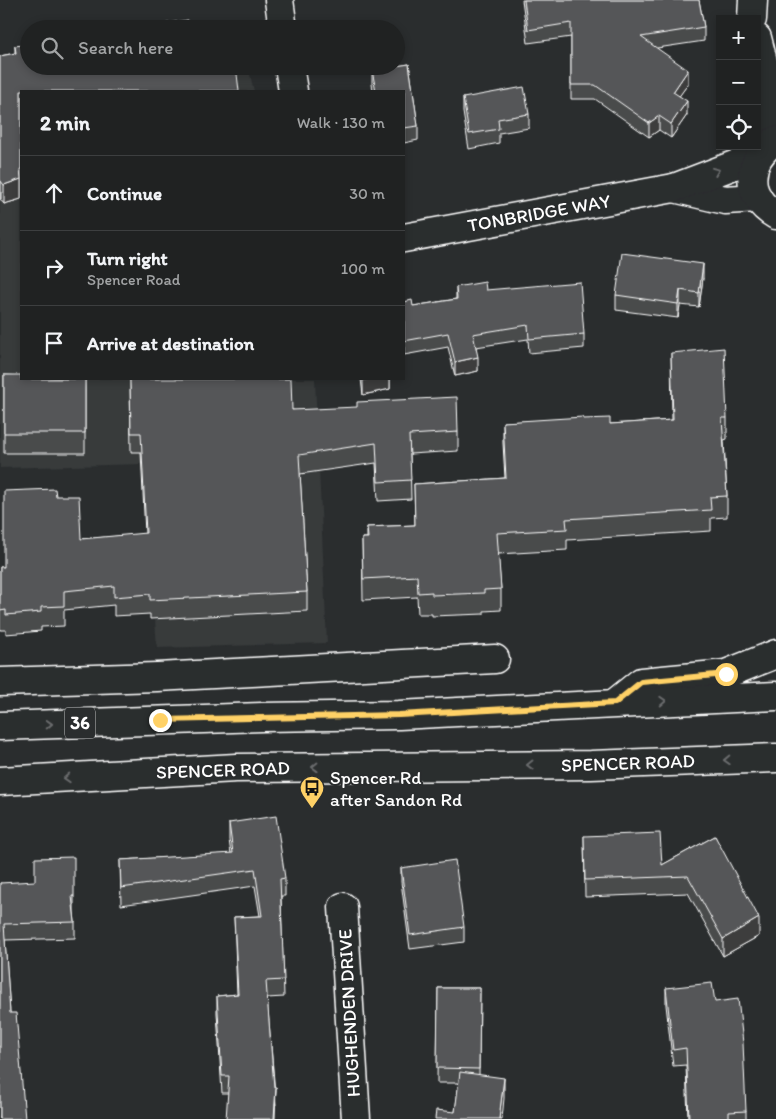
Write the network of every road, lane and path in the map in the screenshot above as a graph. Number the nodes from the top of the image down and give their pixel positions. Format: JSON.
{"nodes":[{"id":1,"x":279,"y":0,"type":"edge"},
{"id":2,"x":753,"y":0,"type":"edge"},
{"id":3,"x":750,"y":15,"type":"edge"},
{"id":4,"x":282,"y":20,"type":"edge"},
{"id":5,"x":761,"y":54,"type":"edge"},
{"id":6,"x":290,"y":75,"type":"edge"},
{"id":7,"x":293,"y":90,"type":"edge"},
{"id":8,"x":766,"y":148,"type":"edge"},
{"id":9,"x":674,"y":188,"type":"junction"},
{"id":10,"x":767,"y":206,"type":"edge"},
{"id":11,"x":405,"y":238,"type":"edge"},
{"id":12,"x":776,"y":654,"type":"edge"},
{"id":13,"x":495,"y":659,"type":"dead end"},
{"id":14,"x":0,"y":682,"type":"edge"},
{"id":15,"x":776,"y":696,"type":"edge"},
{"id":16,"x":615,"y":703,"type":"junction"},
{"id":17,"x":0,"y":726,"type":"edge"},
{"id":18,"x":776,"y":758,"type":"edge"},
{"id":19,"x":0,"y":781,"type":"edge"},
{"id":20,"x":343,"y":907,"type":"dead end"},
{"id":21,"x":356,"y":1119,"type":"edge"}],
"edges":[{"from":1,"to":4,"type":"main road"},
{"from":2,"to":3,"type":"main road"},
{"from":5,"to":8,"type":"main road"},
{"from":6,"to":7,"type":"main road"},
{"from":9,"to":8,"type":"main road","name":"TONBRIDGE WAY","one_way":true},
{"from":8,"to":10,"type":"main road"},
{"from":9,"to":10,"type":"main road","name":"TONBRIDGE WAY"},
{"from":9,"to":11,"type":"main road","name":"TONBRIDGE WAY"},
{"from":12,"to":16,"type":"main road"},
{"from":13,"to":14,"type":"main road"},
{"from":16,"to":15,"type":"main road","number":"36","one_way":true},
{"from":17,"to":16,"type":"main road","number":"36","one_way":true},
{"from":18,"to":19,"type":"main road","name":"SPENCER ROAD","one_way":true},
{"from":20,"to":21,"type":"main road","name":"HUGHENDEN DRIVE"}]}
